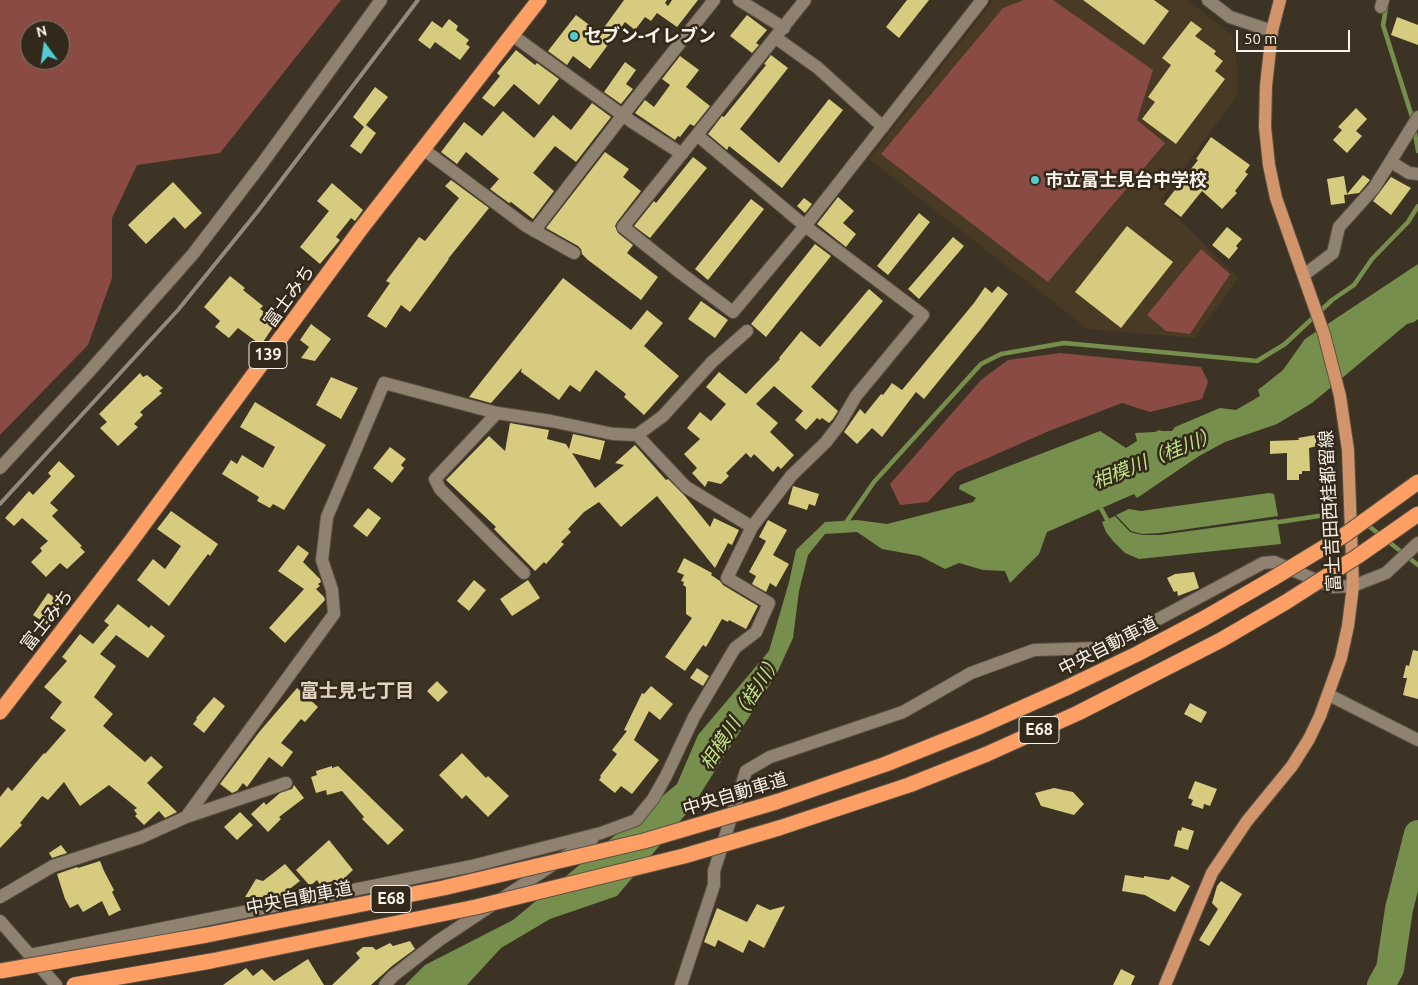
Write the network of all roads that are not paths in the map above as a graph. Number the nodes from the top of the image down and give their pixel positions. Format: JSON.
{"nodes":[{"id":1,"x":382,"y":0,"type":"edge"},
{"id":2,"x":539,"y":0,"type":"edge"},
{"id":3,"x":714,"y":0,"type":"edge"},
{"id":4,"x":739,"y":0,"type":"edge"},
{"id":5,"x":805,"y":0,"type":"edge"},
{"id":6,"x":982,"y":0,"type":"edge"},
{"id":7,"x":1208,"y":0,"type":"edge"},
{"id":8,"x":1280,"y":0,"type":"edge"},
{"id":9,"x":1272,"y":31,"type":"junction"},
{"id":10,"x":780,"y":33,"type":"junction"},
{"id":11,"x":512,"y":34,"type":"junction"},
{"id":12,"x":623,"y":115,"type":"junction"},
{"id":13,"x":1417,"y":119,"type":"edge"},
{"id":14,"x":883,"y":126,"type":"junction"},
{"id":15,"x":697,"y":135,"type":"junction"},
{"id":16,"x":423,"y":149,"type":"junction"},
{"id":17,"x":682,"y":154,"type":"junction"},
{"id":18,"x":1391,"y":162,"type":"junction"},
{"id":19,"x":1414,"y":174,"type":"edge"},
{"id":20,"x":805,"y":226,"type":"junction"},
{"id":21,"x":534,"y":231,"type":"junction"},
{"id":22,"x":574,"y":254,"type":"dead end"},
{"id":23,"x":1304,"y":275,"type":"junction"},
{"id":24,"x":748,"y":331,"type":"dead end"},
{"id":25,"x":497,"y":413,"type":"junction"},
{"id":26,"x":638,"y":435,"type":"junction"},
{"id":27,"x":0,"y":468,"type":"edge"},
{"id":28,"x":1418,"y":482,"type":"edge"},
{"id":29,"x":1418,"y":514,"type":"edge"},
{"id":30,"x":752,"y":526,"type":"junction"},
{"id":31,"x":1417,"y":545,"type":"edge"},
{"id":32,"x":524,"y":573,"type":"dead end"},
{"id":33,"x":1353,"y":586,"type":"junction"},
{"id":34,"x":1329,"y":695,"type":"junction"},
{"id":35,"x":0,"y":712,"type":"edge"},
{"id":36,"x":1418,"y":740,"type":"edge"},
{"id":37,"x":286,"y":783,"type":"dead end"},
{"id":38,"x":186,"y":817,"type":"junction"},
{"id":39,"x":601,"y":833,"type":"junction"},
{"id":40,"x":0,"y":897,"type":"edge"},
{"id":41,"x":0,"y":921,"type":"edge"},
{"id":42,"x":30,"y":955,"type":"junction"},
{"id":43,"x":0,"y":971,"type":"edge"},
{"id":44,"x":56,"y":985,"type":"edge"},
{"id":45,"x":74,"y":985,"type":"edge"},
{"id":46,"x":385,"y":985,"type":"edge"},
{"id":47,"x":681,"y":985,"type":"edge"},
{"id":48,"x":1165,"y":985,"type":"edge"}],
"edges":[{"from":1,"to":27,"type":"street"},
{"from":2,"to":11,"type":"highway","name":"富士みち","number":"139"},
{"from":3,"to":12,"type":"street"},
{"from":4,"to":10,"type":"street"},
{"from":5,"to":10,"type":"street"},
{"from":6,"to":14,"type":"street"},
{"from":7,"to":9,"type":"street"},
{"from":8,"to":9,"type":"main road","name":"富士吉田西桂都留線"},
{"from":9,"to":23,"type":"main road","name":"富士吉田西桂都留線"},
{"from":10,"to":14,"type":"street"},
{"from":10,"to":15,"type":"street"},
{"from":11,"to":12,"type":"street"},
{"from":11,"to":16,"type":"highway","name":"富士みち","number":"139"},
{"from":12,"to":17,"type":"street"},
{"from":12,"to":21,"type":"street"},
{"from":13,"to":18,"type":"street"},
{"from":14,"to":20,"type":"street"},
{"from":15,"to":17,"type":"street"},
{"from":15,"to":20,"type":"street"},
{"from":16,"to":21,"type":"street"},
{"from":16,"to":35,"type":"highway","name":"富士みち","number":"139"},
{"from":17,"to":20,"type":"street"},
{"from":18,"to":19,"type":"street"},
{"from":18,"to":23,"type":"street"},
{"from":20,"to":30,"type":"street"},
{"from":21,"to":22,"type":"street"},
{"from":23,"to":33,"type":"main road","name":"富士吉田西桂都留線"},
{"from":24,"to":26,"type":"street"},
{"from":25,"to":26,"type":"street"},
{"from":25,"to":32,"type":"street"},
{"from":25,"to":38,"type":"street"},
{"from":26,"to":30,"type":"street"},
{"from":28,"to":43,"type":"highway","name":"中央自動車道","number":"E68","bridge":true},
{"from":29,"to":45,"type":"highway","number":"E68","bridge":true},
{"from":30,"to":39,"type":"street"},
{"from":31,"to":33,"type":"street"},
{"from":33,"to":34,"type":"main road","name":"富士吉田西桂都留線"},
{"from":33,"to":47,"type":"street"},
{"from":34,"to":36,"type":"street"},
{"from":34,"to":48,"type":"main road","name":"富士吉田西桂都留線"},
{"from":37,"to":38,"type":"street"},
{"from":38,"to":40,"type":"street"},
{"from":39,"to":42,"type":"street"},
{"from":39,"to":46,"type":"street"},
{"from":41,"to":42,"type":"street"},
{"from":42,"to":44,"type":"street"}]}
